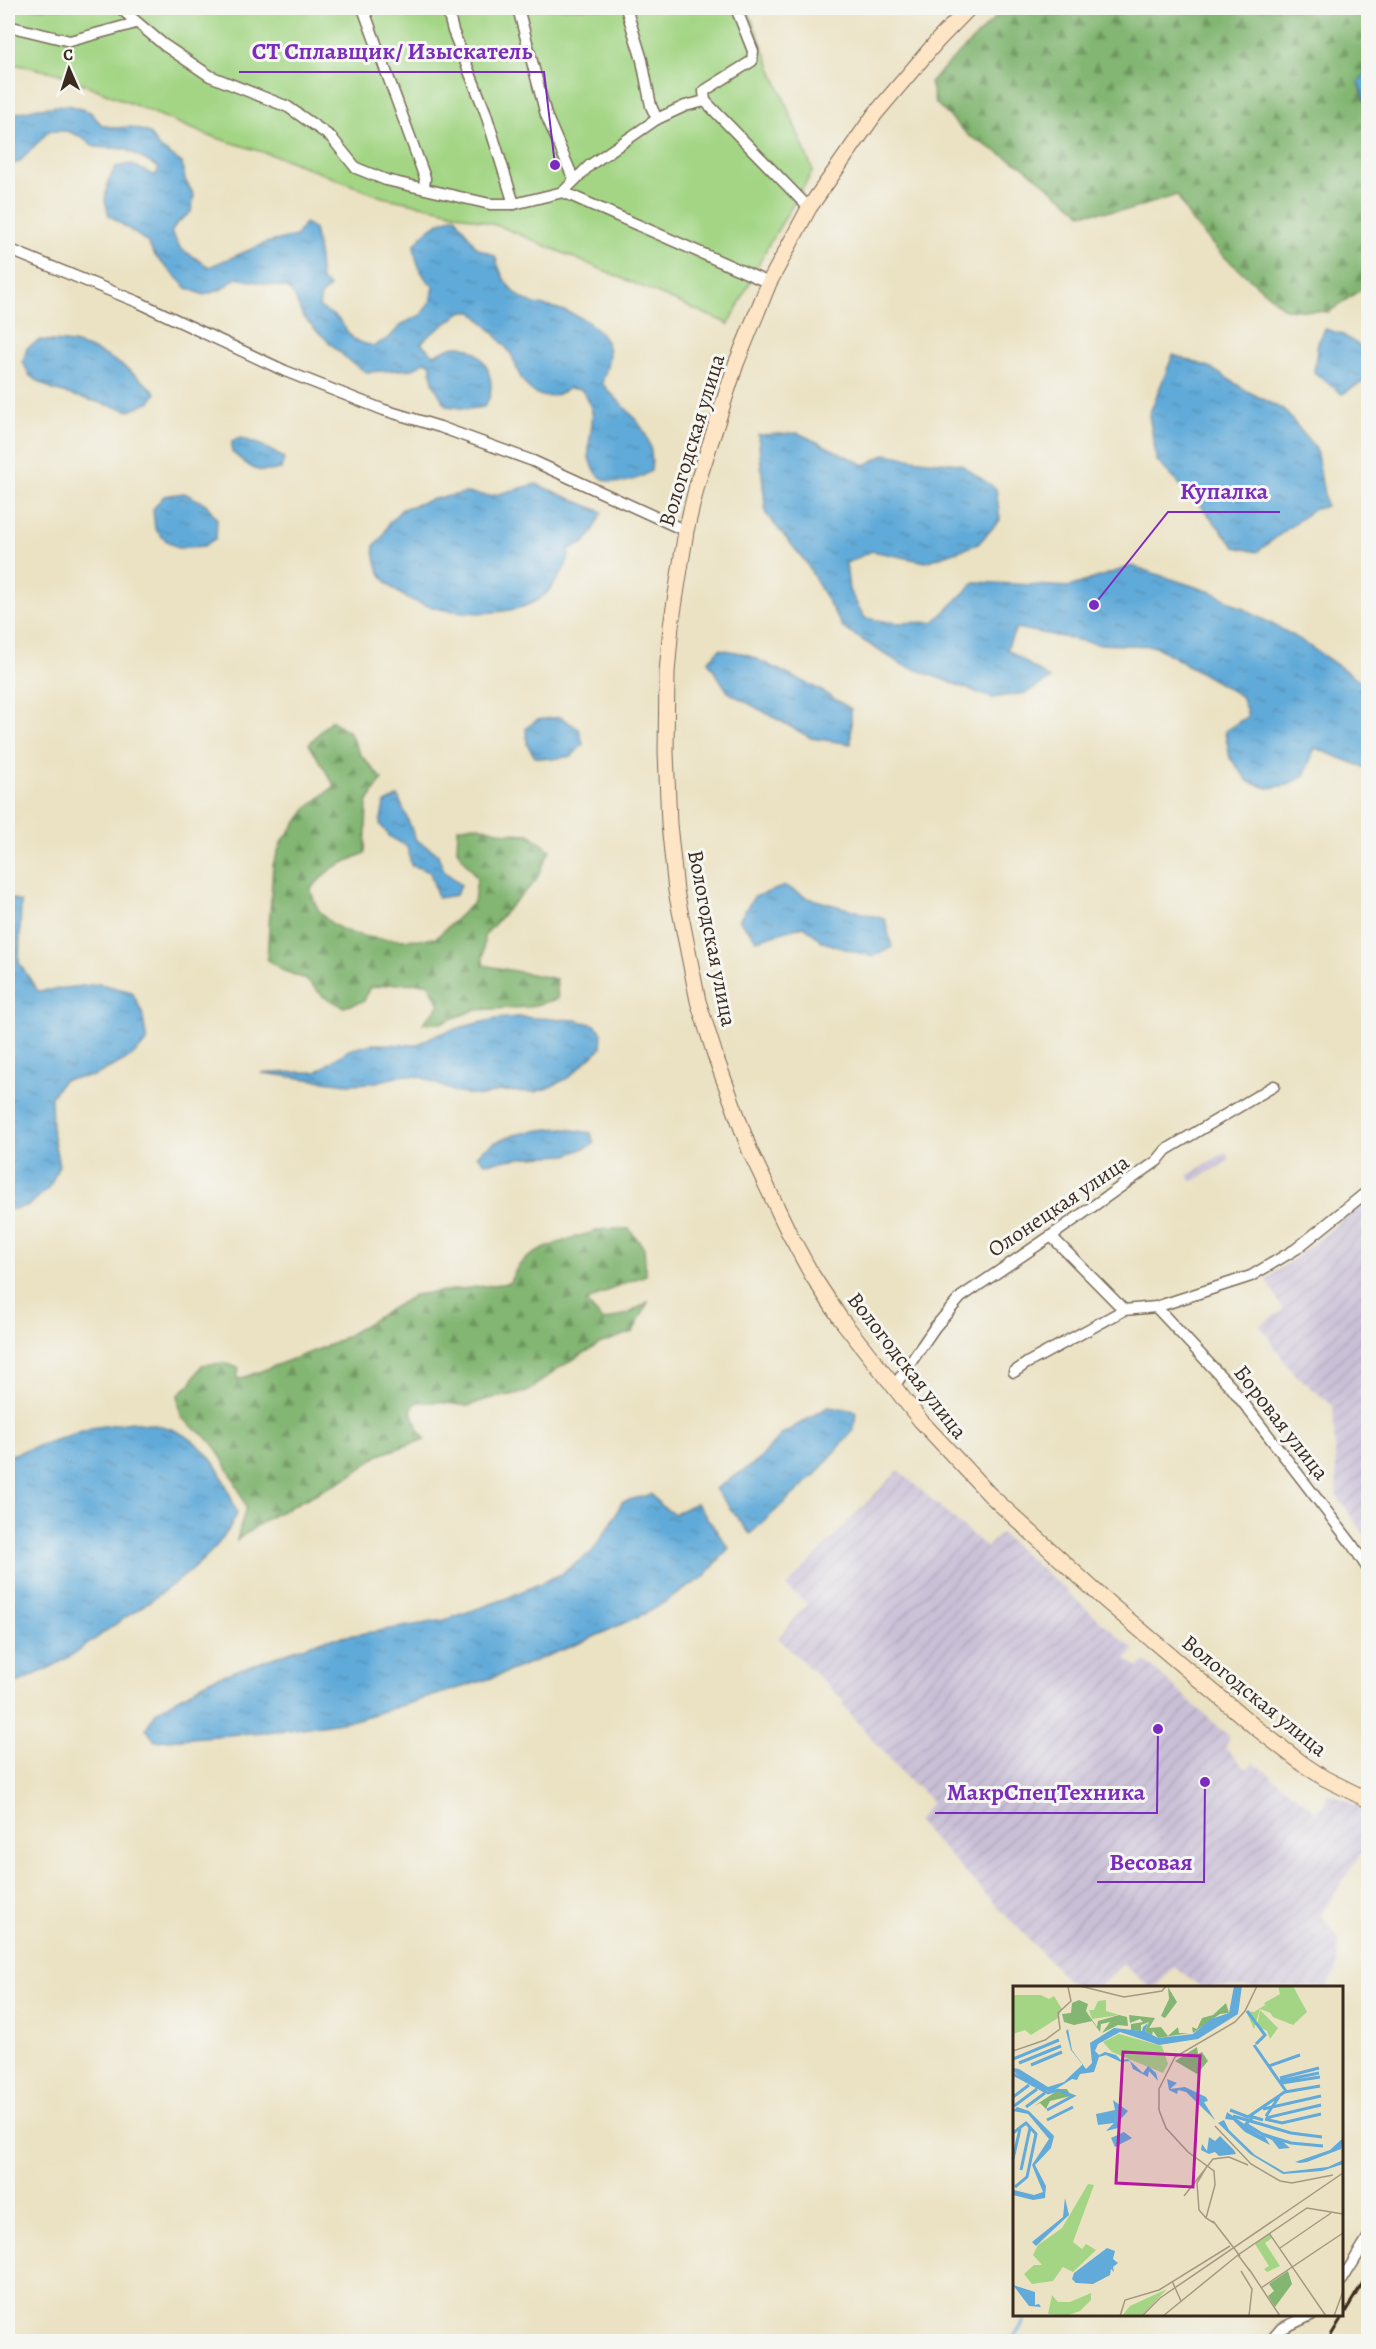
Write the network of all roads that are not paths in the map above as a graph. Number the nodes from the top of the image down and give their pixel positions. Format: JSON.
{"nodes":[{"id":1,"x":120,"y":8,"type":"edge"},
{"id":2,"x":363,"y":8,"type":"edge"},
{"id":3,"x":447,"y":8,"type":"edge"},
{"id":4,"x":518,"y":8,"type":"edge"},
{"id":5,"x":626,"y":8,"type":"edge"},
{"id":6,"x":736,"y":8,"type":"edge"},
{"id":7,"x":969,"y":8,"type":"edge"},
{"id":8,"x":136,"y":23,"type":"junction"},
{"id":9,"x":8,"y":26,"type":"edge"},
{"id":10,"x":705,"y":101,"type":"junction"},
{"id":11,"x":657,"y":119,"type":"junction"},
{"id":12,"x":574,"y":180,"type":"junction"},
{"id":13,"x":424,"y":188,"type":"junction"},
{"id":14,"x":563,"y":192,"type":"junction"},
{"id":15,"x":514,"y":204,"type":"junction"},
{"id":16,"x":809,"y":208,"type":"junction"},
{"id":17,"x":8,"y":249,"type":"edge"},
{"id":18,"x":769,"y":283,"type":"junction"},
{"id":19,"x":686,"y":531,"type":"junction"},
{"id":20,"x":1274,"y":1086,"type":"dead end"},
{"id":21,"x":1368,"y":1191,"type":"edge"},
{"id":22,"x":1051,"y":1236,"type":"junction"},
{"id":23,"x":1156,"y":1307,"type":"junction"},
{"id":24,"x":1124,"y":1310,"type":"junction"},
{"id":25,"x":1014,"y":1372,"type":"dead end"},
{"id":26,"x":893,"y":1388,"type":"junction"},
{"id":27,"x":1368,"y":1569,"type":"edge"},
{"id":28,"x":1368,"y":1800,"type":"edge"},
{"id":29,"x":1368,"y":2238,"type":"edge"},
{"id":30,"x":1343,"y":2277,"type":"edge"},
{"id":31,"x":1309,"y":2316,"type":"edge"},
{"id":32,"x":1270,"y":2342,"type":"edge"}],
"edges":[{"from":1,"to":8,"type":"street"},
{"from":2,"to":13,"type":"street"},
{"from":3,"to":15,"type":"street"},
{"from":4,"to":12,"type":"street"},
{"from":5,"to":11,"type":"street"},
{"from":6,"to":10,"type":"street"},
{"from":7,"to":16,"type":"main road","name":"Вологодская улица"},
{"from":8,"to":9,"type":"street"},
{"from":8,"to":13,"type":"street"},
{"from":10,"to":11,"type":"street"},
{"from":10,"to":16,"type":"street"},
{"from":11,"to":12,"type":"street"},
{"from":12,"to":14,"type":"street"},
{"from":13,"to":15,"type":"street"},
{"from":14,"to":15,"type":"street"},
{"from":14,"to":18,"type":"street"},
{"from":16,"to":18,"type":"main road","name":"Вологодская улица"},
{"from":17,"to":19,"type":"street"},
{"from":18,"to":19,"type":"main road","name":"Вологодская улица"},
{"from":19,"to":26,"type":"main road","name":"Вологодская улица"},
{"from":20,"to":22,"type":"street","name":"Олонецкая улица"},
{"from":21,"to":23,"type":"street"},
{"from":22,"to":24,"type":"street"},
{"from":22,"to":26,"type":"street","name":"Олонецкая улица"},
{"from":23,"to":24,"type":"street"},
{"from":23,"to":27,"type":"street","name":"Боровая улица"},
{"from":24,"to":25,"type":"street"},
{"from":26,"to":28,"type":"main road","name":"Вологодская улица"},
{"from":29,"to":30,"type":"street"},
{"from":31,"to":32,"type":"street"}]}
